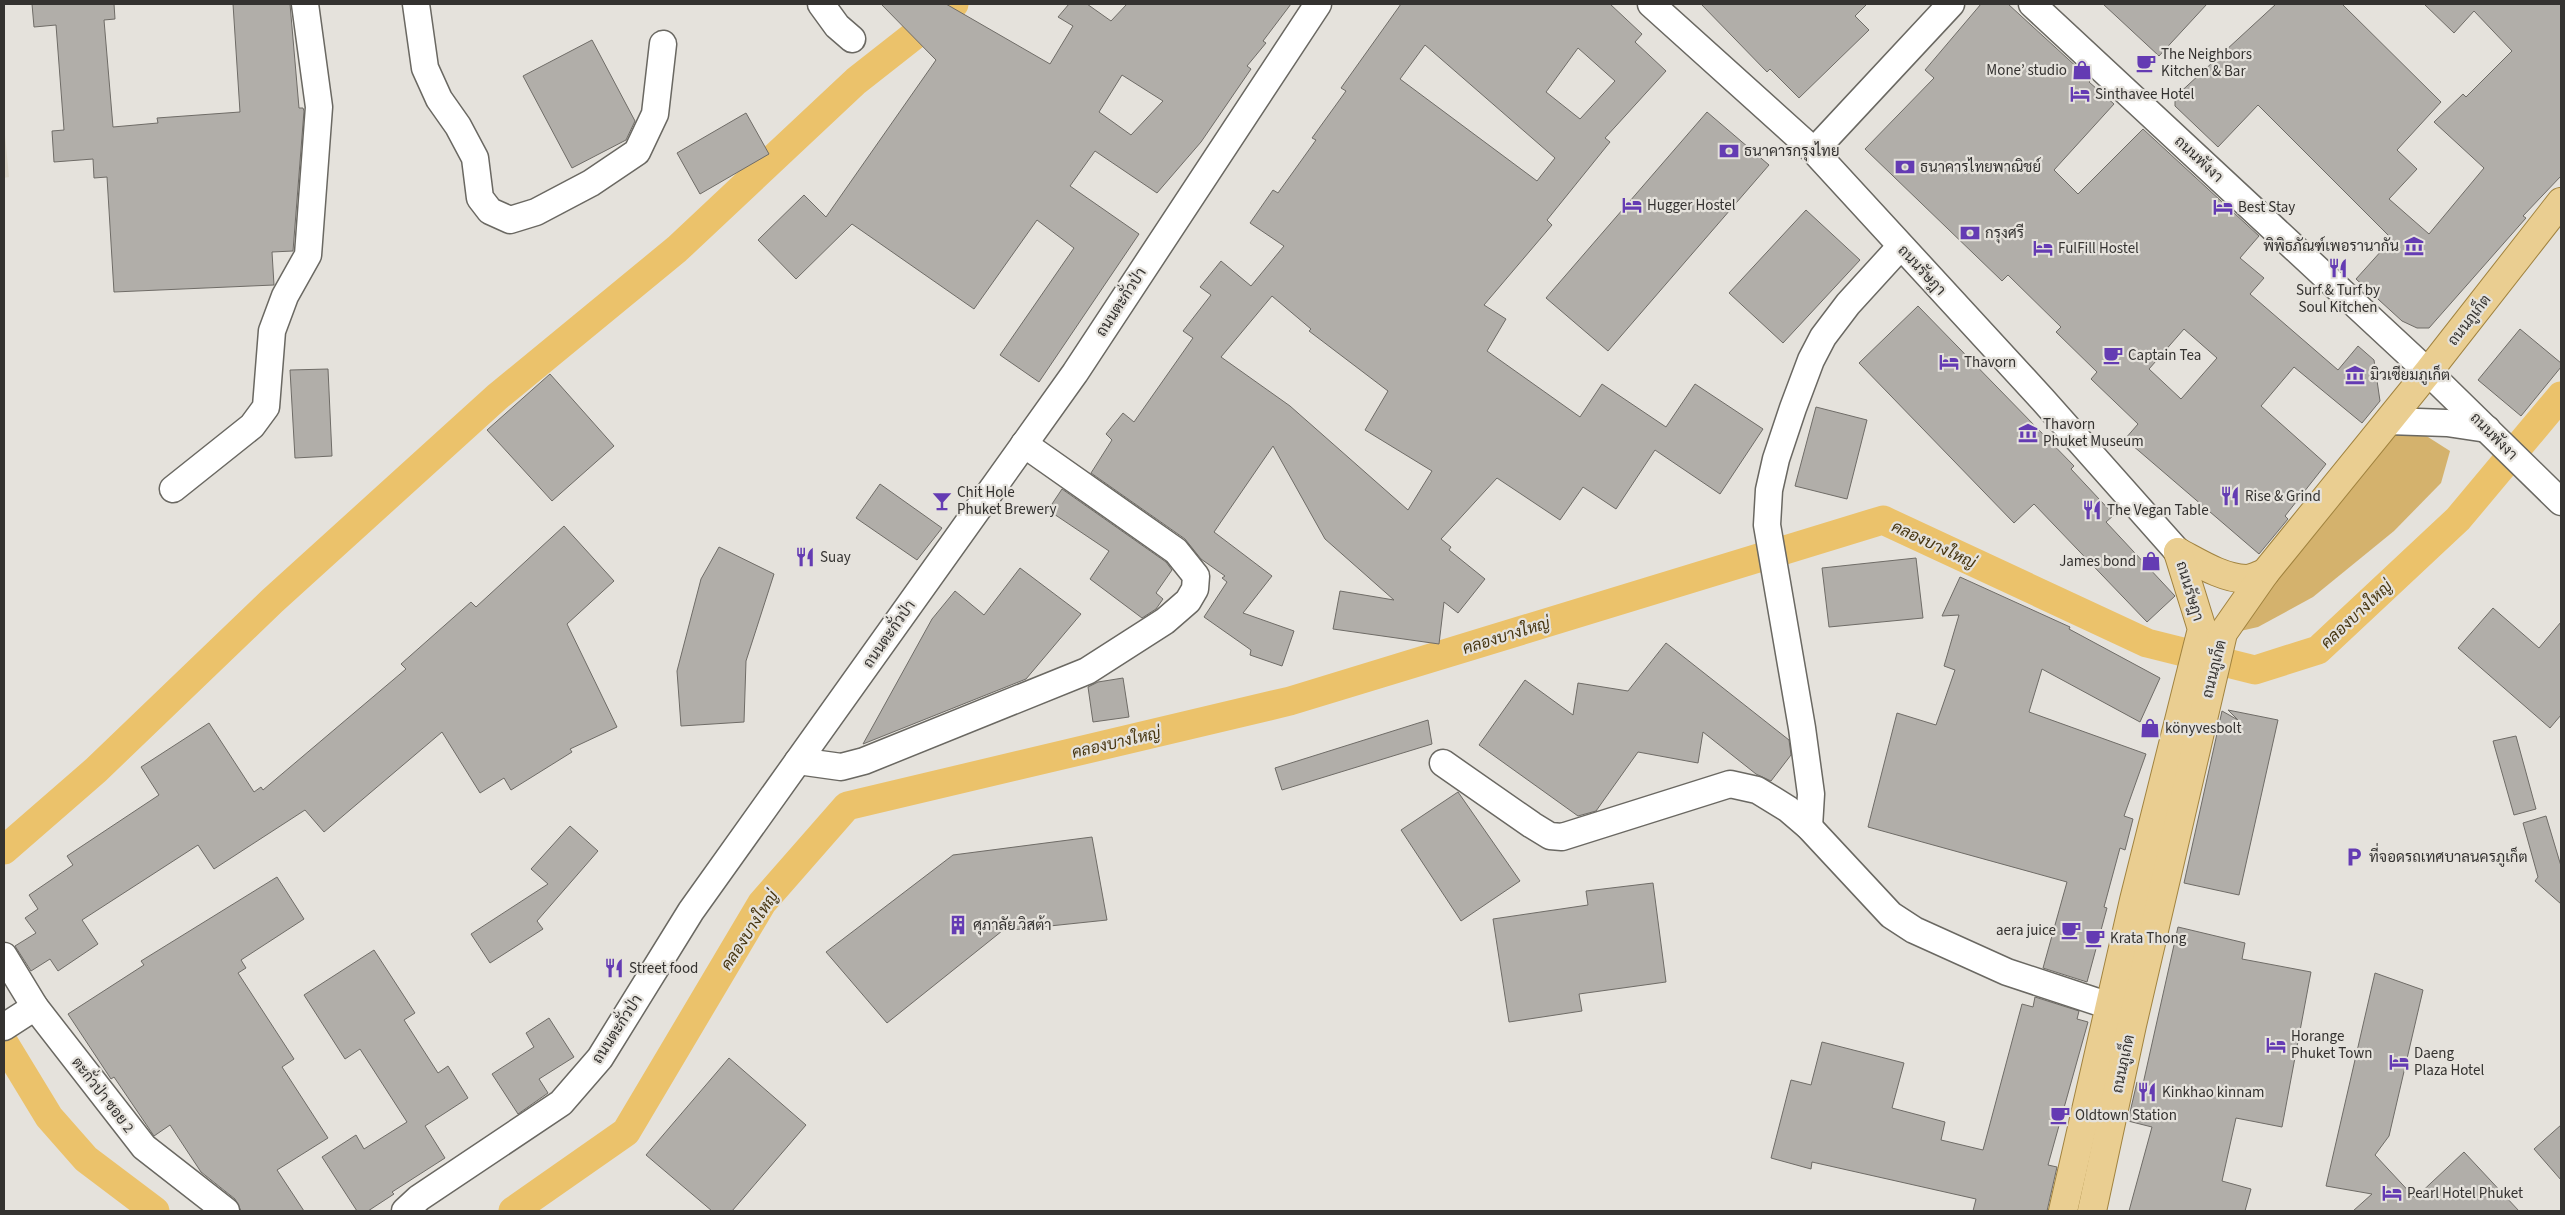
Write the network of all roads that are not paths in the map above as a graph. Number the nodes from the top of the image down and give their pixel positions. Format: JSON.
{"nodes":[{"id":1,"x":305,"y":4,"type":"edge"},
{"id":2,"x":416,"y":4,"type":"edge"},
{"id":3,"x":821,"y":4,"type":"edge"},
{"id":4,"x":1318,"y":4,"type":"edge"},
{"id":5,"x":1651,"y":4,"type":"edge"},
{"id":6,"x":1951,"y":4,"type":"edge"},
{"id":7,"x":2032,"y":4,"type":"edge"},
{"id":8,"x":852,"y":39,"type":"dead end"},
{"id":9,"x":664,"y":44,"type":"dead end"},
{"id":10,"x":1814,"y":151,"type":"junction"},
{"id":11,"x":2561,"y":202,"type":"edge"},
{"id":12,"x":1900,"y":247,"type":"junction"},
{"id":13,"x":2428,"y":372,"type":"junction"},
{"id":14,"x":2388,"y":422,"type":"junction"},
{"id":15,"x":2487,"y":429,"type":"junction"},
{"id":16,"x":1024,"y":444,"type":"junction"},
{"id":17,"x":173,"y":488,"type":"dead end"},
{"id":18,"x":2561,"y":502,"type":"edge"},
{"id":19,"x":2178,"y":552,"type":"junction"},
{"id":20,"x":2265,"y":573,"type":"junction"},
{"id":21,"x":2212,"y":631,"type":"junction"},
{"id":22,"x":798,"y":761,"type":"junction"},
{"id":23,"x":1442,"y":763,"type":"dead end"},
{"id":24,"x":1809,"y":826,"type":"junction"},
{"id":25,"x":4,"y":956,"type":"edge"},
{"id":26,"x":2122,"y":1010,"type":"junction"},
{"id":27,"x":18,"y":1018,"type":"edge"},
{"id":28,"x":419,"y":1207,"type":"edge"},
{"id":29,"x":226,"y":1211,"type":"edge"},
{"id":30,"x":2063,"y":1211,"type":"edge"},
{"id":31,"x":2092,"y":1211,"type":"edge"}],
"edges":[{"from":1,"to":17,"type":"street"},
{"from":2,"to":9,"type":"street"},
{"from":3,"to":8,"type":"street"},
{"from":4,"to":16,"type":"street","name":"ถนนตะกั่วป่า"},
{"from":5,"to":10,"type":"street","name":"ถนนรัษฎา"},
{"from":6,"to":10,"type":"street"},
{"from":7,"to":13,"type":"street","name":"ถนนพังงา"},
{"from":10,"to":12,"type":"street","name":"ถนนรัษฎา"},
{"from":11,"to":13,"type":"main road","name":"ถนนภูเก็ต"},
{"from":12,"to":19,"type":"street","name":"ถนนรัษฎา"},
{"from":12,"to":24,"type":"street"},
{"from":13,"to":14,"type":"main road","name":"ถนนภูเก็ต"},
{"from":13,"to":15,"type":"street","name":"ถนนพังงา"},
{"from":14,"to":15,"type":"street"},
{"from":14,"to":20,"type":"main road","name":"ถนนภูเก็ต"},
{"from":15,"to":18,"type":"street","name":"ถนนพังงา"},
{"from":16,"to":22,"type":"street","name":"ถนนตะกั่วป่า"},
{"from":16,"to":22,"type":"street"},
{"from":19,"to":20,"type":"main road","name":"ถนนรัษฎา"},
{"from":19,"to":21,"type":"main road","name":"ถนนรัษฎา"},
{"from":20,"to":21,"type":"main road","name":"ถนนภูเก็ต"},
{"from":21,"to":26,"type":"main road","name":"ถนนภูเก็ต"},
{"from":22,"to":28,"type":"street","name":"ถนนตะกั่วป่า"},
{"from":23,"to":24,"type":"street"},
{"from":24,"to":26,"type":"street"},
{"from":25,"to":27,"type":"street","name":"ตะกั่วป่า ซอย 2"},
{"from":26,"to":30,"type":"main road","name":"ถนนภูเก็ต"},
{"from":26,"to":31,"type":"main road","name":"ถนนภูเก็ต"},
{"from":27,"to":29,"type":"street","name":"ตะกั่วป่า ซอย 2"}]}
